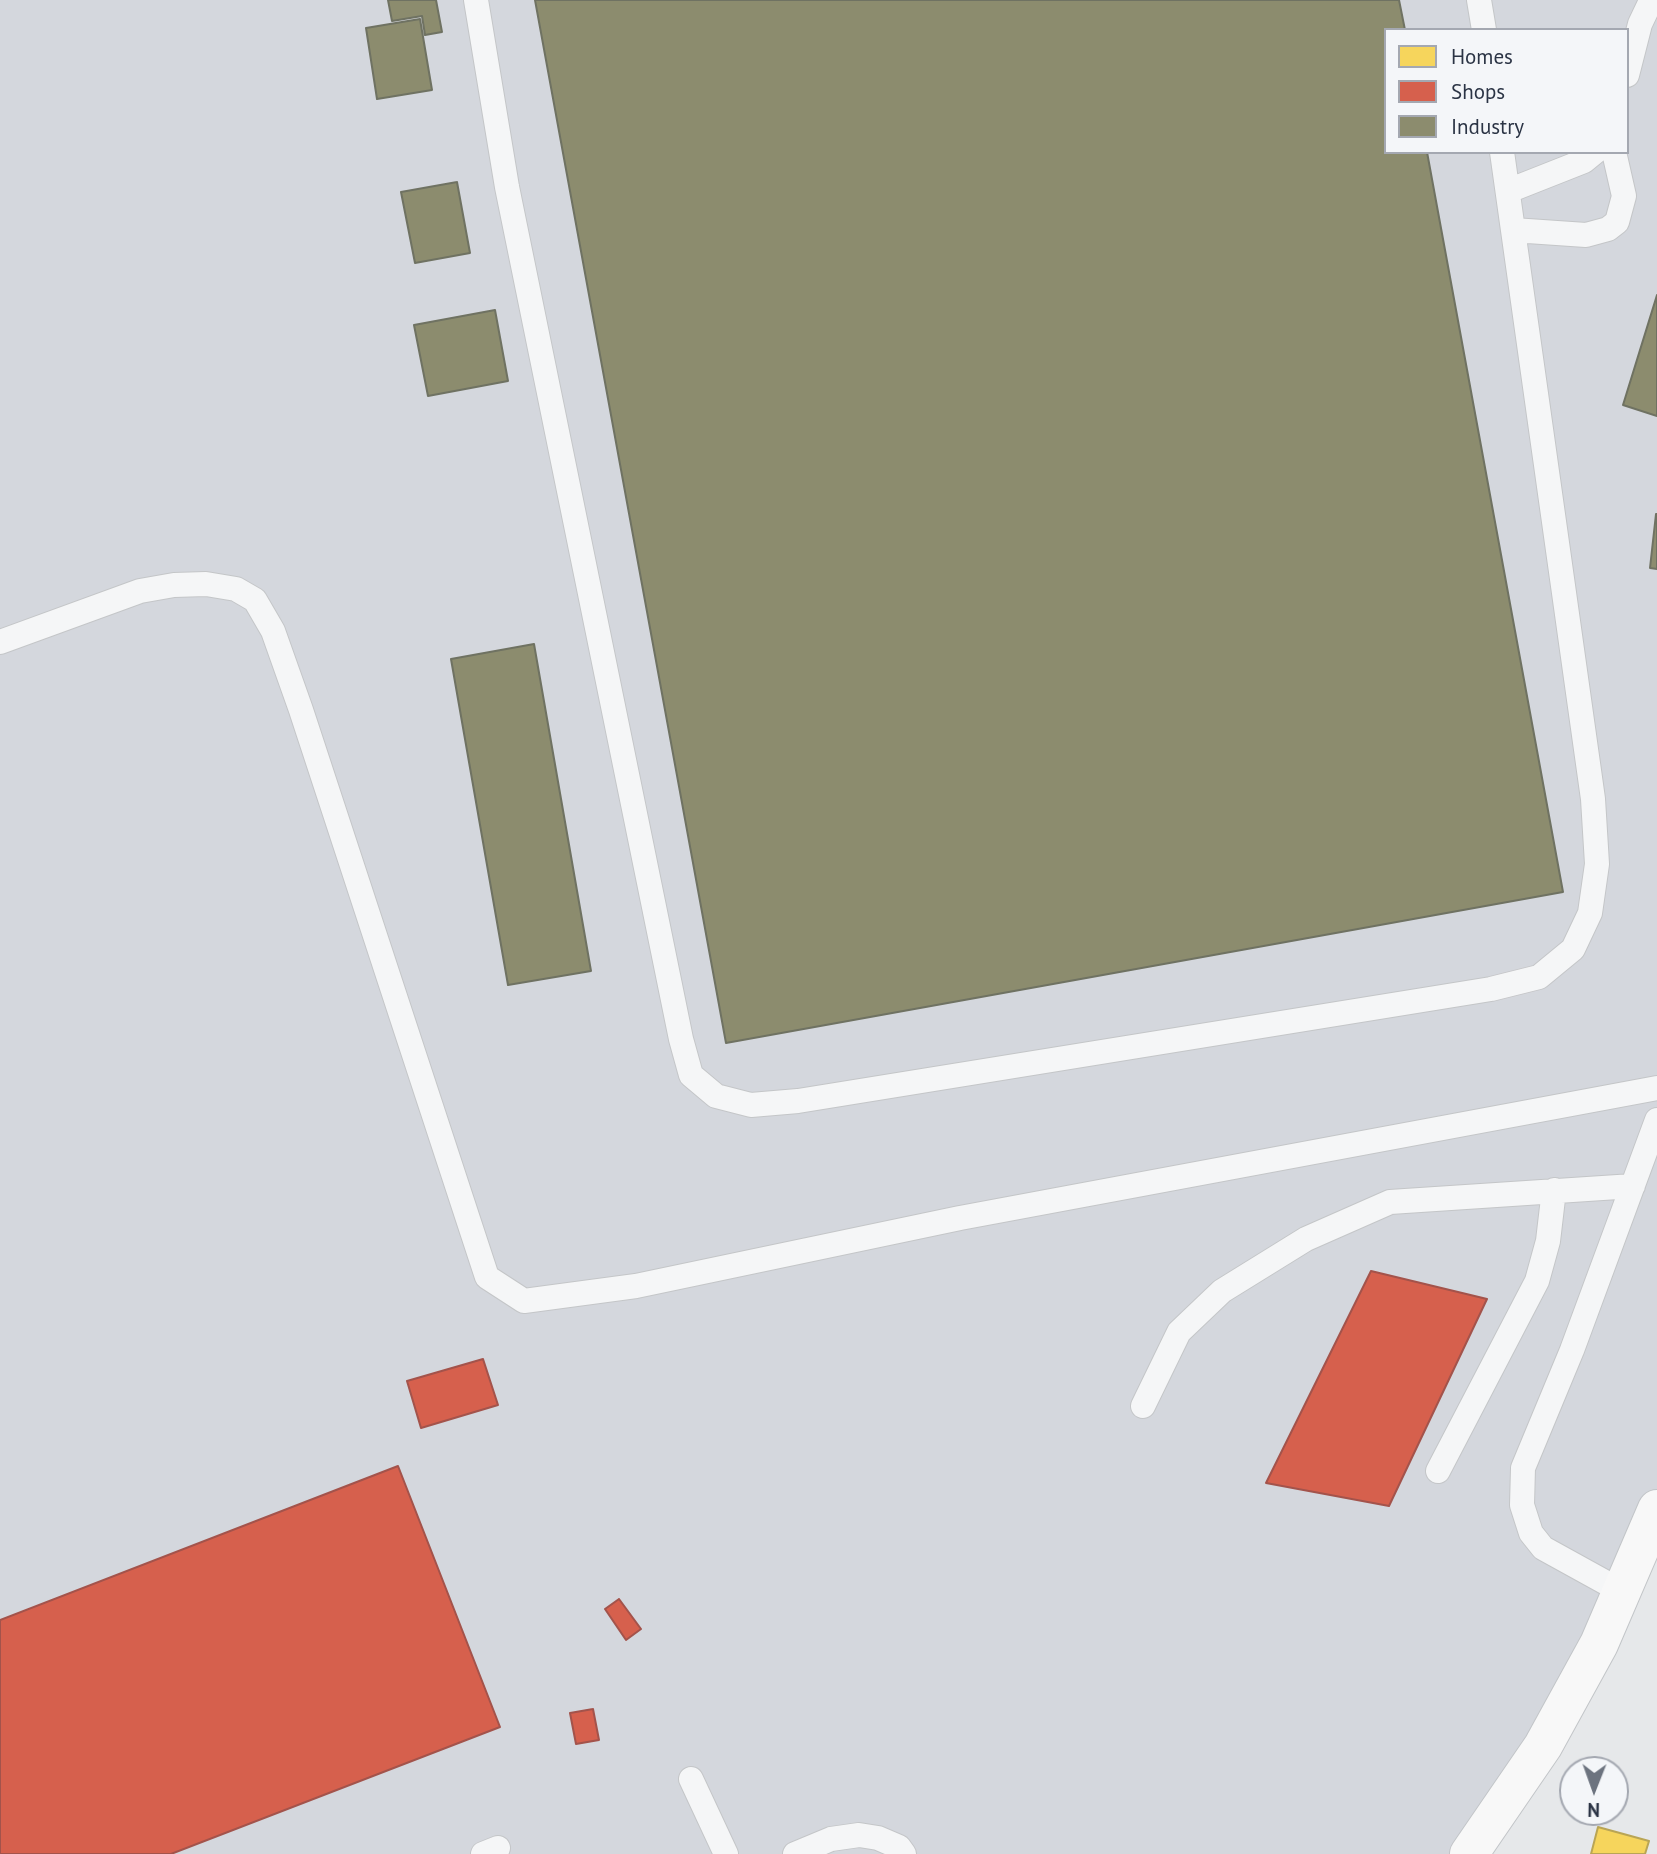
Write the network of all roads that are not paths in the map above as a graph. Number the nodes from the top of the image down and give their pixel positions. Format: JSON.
{"nodes":[{"id":1,"x":476,"y":0,"type":"edge"},
{"id":2,"x":1479,"y":0,"type":"edge"},
{"id":3,"x":1653,"y":0,"type":"edge"},
{"id":4,"x":1484,"y":28,"type":"edge"},
{"id":5,"x":1629,"y":67,"type":"edge"},
{"id":6,"x":1502,"y":154,"type":"edge"},
{"id":7,"x":1593,"y":154,"type":"edge"},
{"id":8,"x":1614,"y":154,"type":"edge"},
{"id":9,"x":1508,"y":191,"type":"junction"},
{"id":10,"x":1513,"y":230,"type":"junction"},
{"id":11,"x":0,"y":642,"type":"edge"},
{"id":12,"x":1657,"y":1088,"type":"edge"},
{"id":13,"x":1657,"y":1120,"type":"edge"},
{"id":14,"x":1633,"y":1186,"type":"junction"},
{"id":15,"x":1554,"y":1190,"type":"junction"},
{"id":16,"x":1143,"y":1406,"type":"dead end"},
{"id":17,"x":1438,"y":1471,"type":"dead end"},
{"id":18,"x":1657,"y":1509,"type":"edge"},
{"id":19,"x":1622,"y":1591,"type":"junction"},
{"id":20,"x":691,"y":1779,"type":"dead end"},
{"id":21,"x":726,"y":1854,"type":"edge"},
{"id":22,"x":795,"y":1854,"type":"edge"},
{"id":23,"x":904,"y":1854,"type":"edge"},
{"id":24,"x":1469,"y":1854,"type":"edge"}],
"edges":[{"from":1,"to":10,"type":"lane"},
{"from":2,"to":4,"type":"lane"},
{"from":3,"to":5,"type":"lane"},
{"from":6,"to":9,"type":"lane"},
{"from":7,"to":9,"type":"lane"},
{"from":8,"to":10,"type":"lane"},
{"from":9,"to":10,"type":"lane"},
{"from":11,"to":12,"type":"lane"},
{"from":13,"to":14,"type":"lane"},
{"from":14,"to":15,"type":"lane"},
{"from":14,"to":19,"type":"lane"},
{"from":15,"to":16,"type":"lane"},
{"from":15,"to":17,"type":"lane"},
{"from":18,"to":19,"type":"main road"},
{"from":19,"to":24,"type":"main road"},
{"from":20,"to":21,"type":"lane"},
{"from":22,"to":23,"type":"lane"}]}
